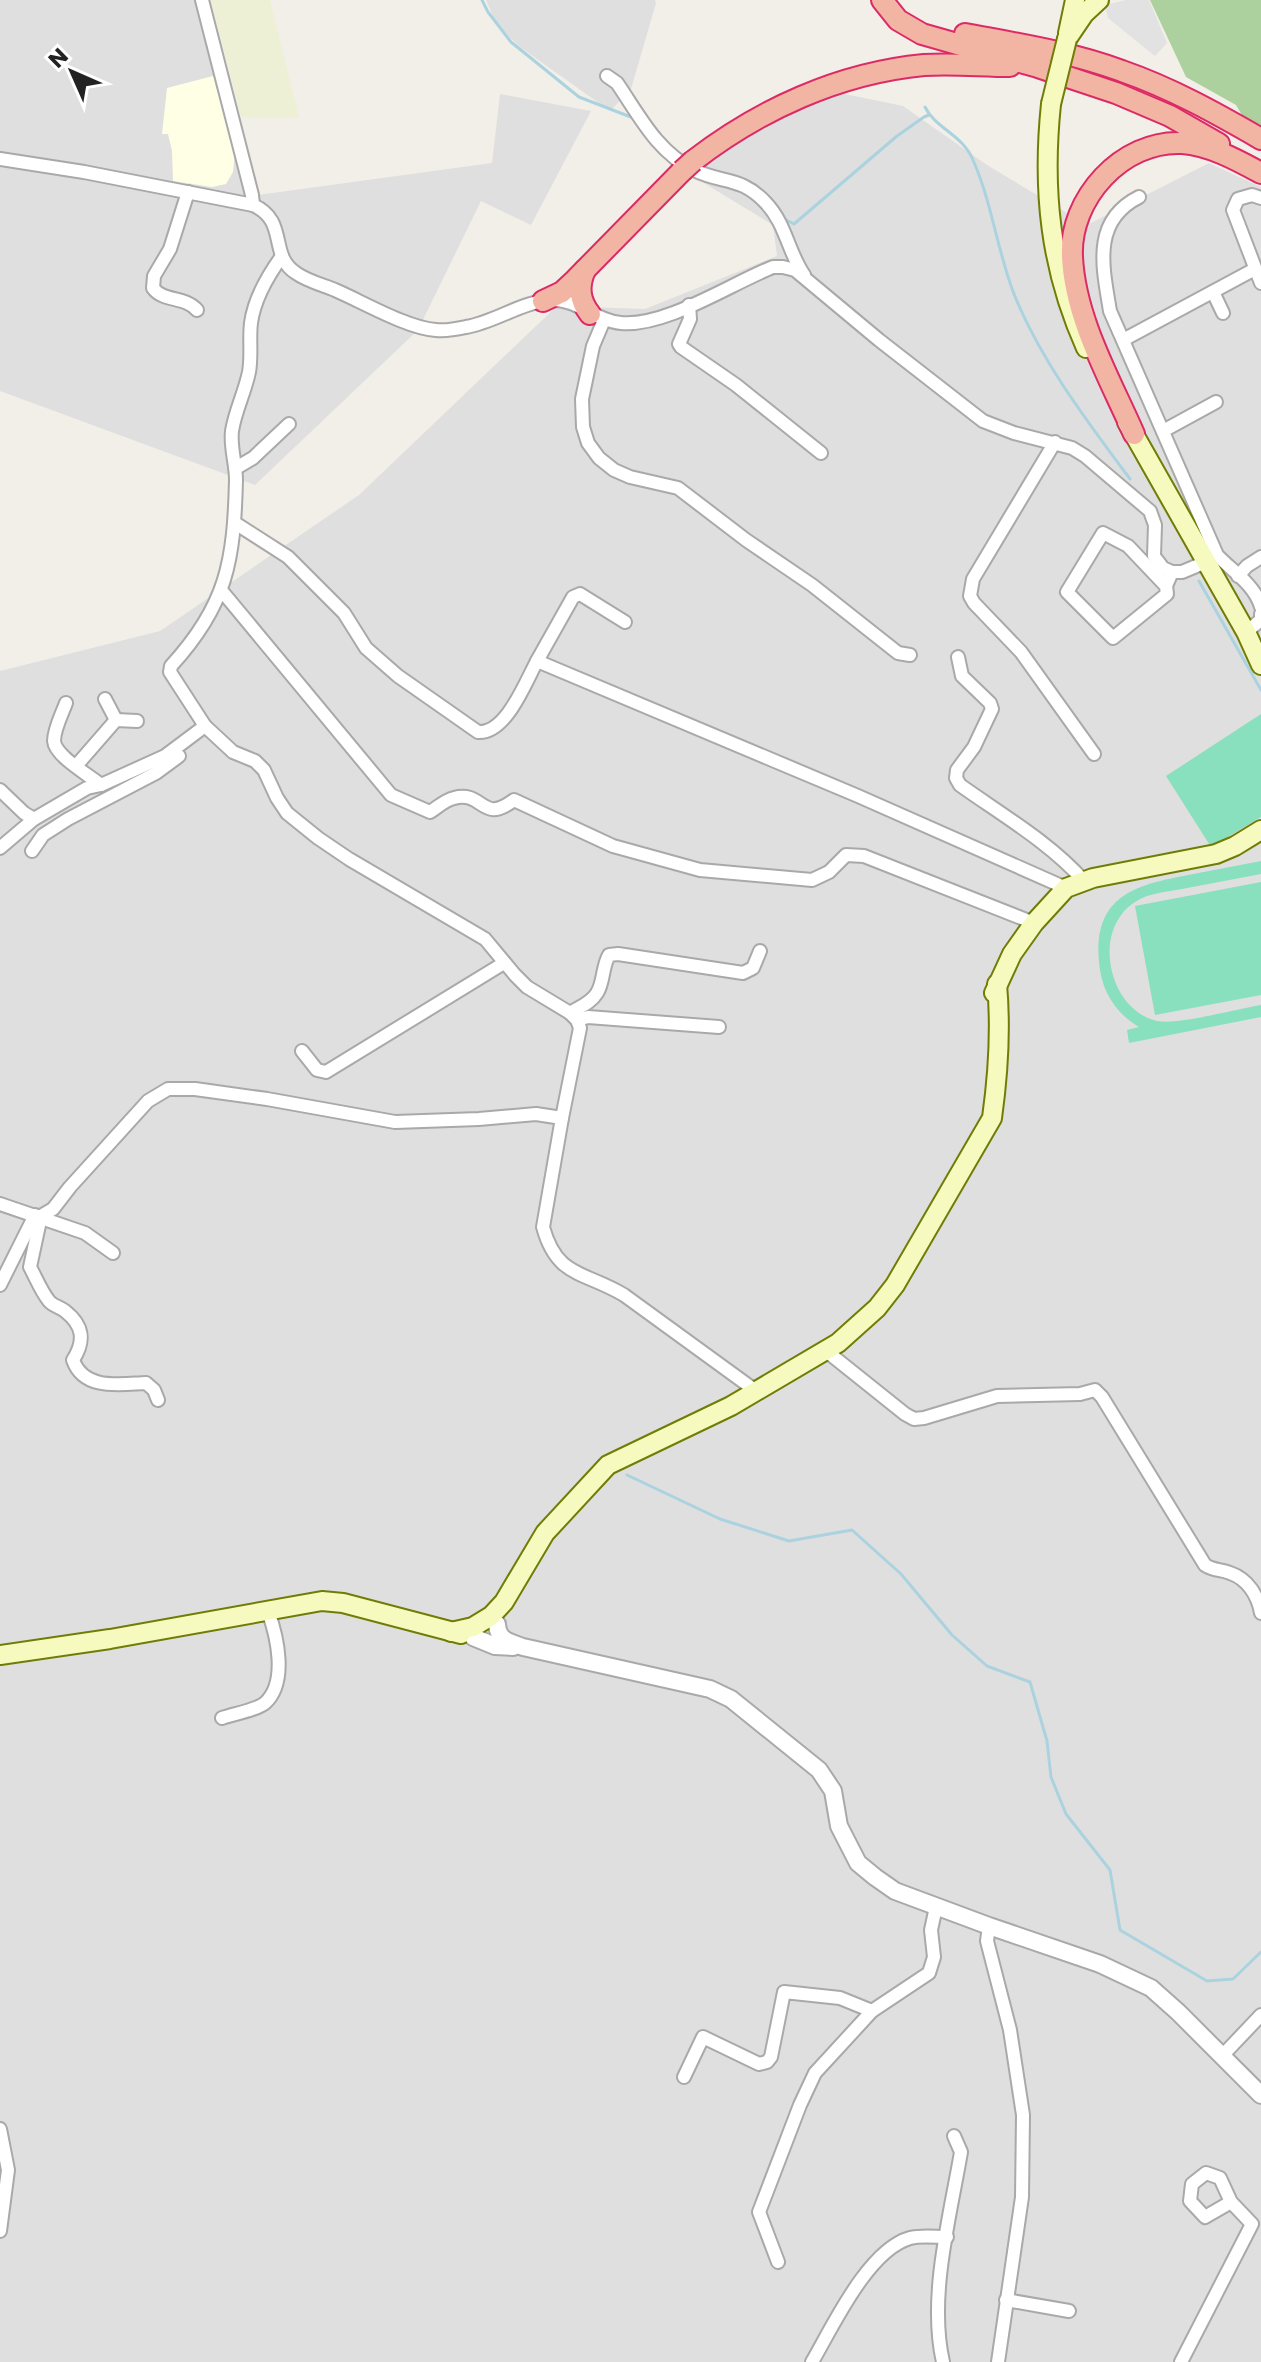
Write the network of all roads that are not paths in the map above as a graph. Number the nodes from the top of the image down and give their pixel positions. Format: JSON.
{"nodes":[{"id":1,"x":202,"y":0,"type":"edge"},
{"id":2,"x":882,"y":0,"type":"edge"},
{"id":3,"x":893,"y":0,"type":"edge"},
{"id":4,"x":1075,"y":0,"type":"edge"},
{"id":5,"x":1099,"y":0,"type":"edge"},
{"id":6,"x":1067,"y":39,"type":"junction"},
{"id":7,"x":1038,"y":67,"type":"junction"},
{"id":8,"x":607,"y":76,"type":"dead end"},
{"id":9,"x":1261,"y":139,"type":"edge"},
{"id":10,"x":0,"y":159,"type":"edge"},
{"id":11,"x":1261,"y":171,"type":"edge"},
{"id":12,"x":188,"y":192,"type":"junction"},
{"id":13,"x":1139,"y":197,"type":"dead end"},
{"id":14,"x":1261,"y":198,"type":"edge"},
{"id":15,"x":253,"y":205,"type":"junction"},
{"id":16,"x":282,"y":256,"type":"junction"},
{"id":17,"x":1255,"y":269,"type":"junction"},
{"id":18,"x":585,"y":270,"type":"junction"},
{"id":19,"x":804,"y":275,"type":"junction"},
{"id":20,"x":1261,"y":283,"type":"edge"},
{"id":21,"x":1213,"y":292,"type":"junction"},
{"id":22,"x":543,"y":301,"type":"junction"},
{"id":23,"x":689,"y":305,"type":"junction"},
{"id":24,"x":197,"y":310,"type":"dead end"},
{"id":25,"x":1223,"y":313,"type":"dead end"},
{"id":26,"x":597,"y":317,"type":"junction"},
{"id":27,"x":1123,"y":340,"type":"junction"},
{"id":28,"x":1216,"y":402,"type":"dead end"},
{"id":29,"x":289,"y":424,"type":"dead end"},
{"id":30,"x":1163,"y":431,"type":"junction"},
{"id":31,"x":1134,"y":434,"type":"junction"},
{"id":32,"x":1055,"y":442,"type":"junction"},
{"id":33,"x":821,"y":453,"type":"dead end"},
{"id":34,"x":236,"y":468,"type":"junction"},
{"id":35,"x":235,"y":523,"type":"junction"},
{"id":36,"x":1261,"y":557,"type":"edge"},
{"id":37,"x":1206,"y":562,"type":"junction"},
{"id":38,"x":1172,"y":572,"type":"junction"},
{"id":39,"x":1238,"y":576,"type":"junction"},
{"id":40,"x":1166,"y":586,"type":"junction"},
{"id":41,"x":221,"y":590,"type":"junction"},
{"id":42,"x":1261,"y":607,"type":"edge"},
{"id":43,"x":1261,"y":614,"type":"edge"},
{"id":44,"x":625,"y":622,"type":"dead end"},
{"id":45,"x":1246,"y":632,"type":"junction"},
{"id":46,"x":1261,"y":651,"type":"edge"},
{"id":47,"x":910,"y":655,"type":"dead end"},
{"id":48,"x":958,"y":657,"type":"dead end"},
{"id":49,"x":537,"y":661,"type":"junction"},
{"id":50,"x":1261,"y":665,"type":"edge"},
{"id":51,"x":105,"y":699,"type":"dead end"},
{"id":52,"x":66,"y":703,"type":"dead end"},
{"id":53,"x":116,"y":720,"type":"junction"},
{"id":54,"x":137,"y":721,"type":"dead end"},
{"id":55,"x":208,"y":729,"type":"junction"},
{"id":56,"x":1094,"y":754,"type":"dead end"},
{"id":57,"x":76,"y":766,"type":"junction"},
{"id":58,"x":101,"y":785,"type":"junction"},
{"id":59,"x":0,"y":790,"type":"edge"},
{"id":60,"x":34,"y":819,"type":"junction"},
{"id":61,"x":1261,"y":830,"type":"edge"},
{"id":62,"x":0,"y":848,"type":"edge"},
{"id":63,"x":32,"y":851,"type":"dead end"},
{"id":64,"x":1084,"y":881,"type":"junction"},
{"id":65,"x":1066,"y":888,"type":"junction"},
{"id":66,"x":1034,"y":923,"type":"junction"},
{"id":67,"x":760,"y":951,"type":"dead end"},
{"id":68,"x":504,"y":963,"type":"junction"},
{"id":69,"x":573,"y":1016,"type":"junction"},
{"id":70,"x":719,"y":1027,"type":"dead end"},
{"id":71,"x":302,"y":1051,"type":"dead end"},
{"id":72,"x":562,"y":1118,"type":"junction"},
{"id":73,"x":0,"y":1204,"type":"edge"},
{"id":74,"x":38,"y":1216,"type":"junction"},
{"id":75,"x":113,"y":1253,"type":"dead end"},
{"id":76,"x":0,"y":1285,"type":"edge"},
{"id":77,"x":825,"y":1350,"type":"junction"},
{"id":78,"x":756,"y":1391,"type":"junction"},
{"id":79,"x":158,"y":1400,"type":"dead end"},
{"id":80,"x":268,"y":1611,"type":"junction"},
{"id":81,"x":1261,"y":1613,"type":"edge"},
{"id":82,"x":486,"y":1633,"type":"junction"},
{"id":83,"x":523,"y":1647,"type":"junction"},
{"id":84,"x":0,"y":1655,"type":"edge"},
{"id":85,"x":222,"y":1718,"type":"dead end"},
{"id":86,"x":936,"y":1907,"type":"junction"},
{"id":87,"x":989,"y":1926,"type":"junction"},
{"id":88,"x":872,"y":2011,"type":"junction"},
{"id":89,"x":1261,"y":2015,"type":"edge"},
{"id":90,"x":1222,"y":2056,"type":"junction"},
{"id":91,"x":684,"y":2077,"type":"dead end"},
{"id":92,"x":1261,"y":2095,"type":"edge"},
{"id":93,"x":0,"y":2129,"type":"edge"},
{"id":94,"x":954,"y":2136,"type":"dead end"},
{"id":95,"x":1231,"y":2202,"type":"dead end"},
{"id":96,"x":0,"y":2231,"type":"edge"},
{"id":97,"x":947,"y":2237,"type":"junction"},
{"id":98,"x":778,"y":2262,"type":"dead end"},
{"id":99,"x":1006,"y":2300,"type":"junction"},
{"id":100,"x":1069,"y":2311,"type":"dead end"},
{"id":101,"x":812,"y":2362,"type":"edge"},
{"id":102,"x":943,"y":2362,"type":"edge"},
{"id":103,"x":998,"y":2362,"type":"edge"},
{"id":104,"x":1181,"y":2362,"type":"edge"}],
"edges":[{"from":1,"to":15,"type":"street"},
{"from":2,"to":7,"type":"highway"},
{"from":3,"to":9,"type":"highway"},
{"from":4,"to":6,"type":"main road"},
{"from":5,"to":6,"type":"main road"},
{"from":6,"to":31,"type":"main road","bridge":true},
{"from":7,"to":11,"type":"highway"},
{"from":7,"to":18,"type":"highway"},
{"from":8,"to":19,"type":"street"},
{"from":10,"to":12,"type":"street"},
{"from":11,"to":31,"type":"highway"},
{"from":12,"to":15,"type":"street"},
{"from":12,"to":24,"type":"street"},
{"from":13,"to":27,"type":"street"},
{"from":14,"to":17,"type":"street"},
{"from":15,"to":16,"type":"street"},
{"from":16,"to":22,"type":"street"},
{"from":16,"to":34,"type":"street"},
{"from":17,"to":20,"type":"street"},
{"from":17,"to":21,"type":"street"},
{"from":18,"to":22,"type":"highway"},
{"from":18,"to":26,"type":"highway"},
{"from":19,"to":23,"type":"street"},
{"from":19,"to":32,"type":"street"},
{"from":21,"to":25,"type":"street"},
{"from":21,"to":27,"type":"street"},
{"from":22,"to":26,"type":"street"},
{"from":23,"to":26,"type":"street"},
{"from":23,"to":33,"type":"street"},
{"from":26,"to":47,"type":"street"},
{"from":27,"to":30,"type":"street"},
{"from":28,"to":30,"type":"street"},
{"from":29,"to":34,"type":"street"},
{"from":30,"to":39,"type":"street"},
{"from":31,"to":37,"type":"main road"},
{"from":32,"to":38,"type":"street"},
{"from":32,"to":56,"type":"street"},
{"from":34,"to":35,"type":"street"},
{"from":35,"to":41,"type":"street"},
{"from":35,"to":49,"type":"street"},
{"from":36,"to":39,"type":"street"},
{"from":37,"to":38,"type":"street"},
{"from":37,"to":45,"type":"main road"},
{"from":38,"to":40,"type":"street"},
{"from":39,"to":42,"type":"street"},
{"from":40,"to":40,"type":"street"},
{"from":41,"to":55,"type":"street"},
{"from":41,"to":66,"type":"street"},
{"from":43,"to":45,"type":"street"},
{"from":44,"to":49,"type":"street"},
{"from":45,"to":46,"type":"main road"},
{"from":45,"to":50,"type":"main road"},
{"from":48,"to":64,"type":"street"},
{"from":49,"to":65,"type":"street"},
{"from":51,"to":53,"type":"street"},
{"from":52,"to":57,"type":"street"},
{"from":53,"to":54,"type":"street"},
{"from":53,"to":57,"type":"street"},
{"from":55,"to":58,"type":"street"},
{"from":55,"to":63,"type":"street"},
{"from":55,"to":68,"type":"street"},
{"from":57,"to":58,"type":"street"},
{"from":58,"to":60,"type":"street"},
{"from":59,"to":60,"type":"street"},
{"from":60,"to":62,"type":"street"},
{"from":61,"to":64,"type":"main road"},
{"from":64,"to":65,"type":"main road"},
{"from":65,"to":66,"type":"main road"},
{"from":66,"to":77,"type":"main road"},
{"from":67,"to":69,"type":"street"},
{"from":68,"to":69,"type":"street"},
{"from":68,"to":71,"type":"street"},
{"from":69,"to":70,"type":"street"},
{"from":69,"to":72,"type":"street"},
{"from":72,"to":74,"type":"street"},
{"from":72,"to":78,"type":"street"},
{"from":73,"to":74,"type":"street"},
{"from":74,"to":75,"type":"street"},
{"from":74,"to":76,"type":"street"},
{"from":74,"to":79,"type":"street"},
{"from":77,"to":78,"type":"main road"},
{"from":77,"to":81,"type":"street"},
{"from":78,"to":82,"type":"main road"},
{"from":80,"to":82,"type":"main road"},
{"from":80,"to":84,"type":"main road"},
{"from":80,"to":85,"type":"street"},
{"from":82,"to":83,"type":"street"},
{"from":82,"to":83,"type":"street"},
{"from":83,"to":86,"type":"street"},
{"from":86,"to":87,"type":"street"},
{"from":86,"to":88,"type":"street"},
{"from":87,"to":90,"type":"street"},
{"from":87,"to":99,"type":"street"},
{"from":88,"to":91,"type":"street"},
{"from":88,"to":98,"type":"street"},
{"from":89,"to":90,"type":"street"},
{"from":90,"to":92,"type":"street"},
{"from":93,"to":96,"type":"street"},
{"from":94,"to":97,"type":"street"},
{"from":95,"to":104,"type":"street"},
{"from":97,"to":101,"type":"street"},
{"from":97,"to":102,"type":"street"},
{"from":99,"to":100,"type":"street"},
{"from":99,"to":103,"type":"street"}]}
